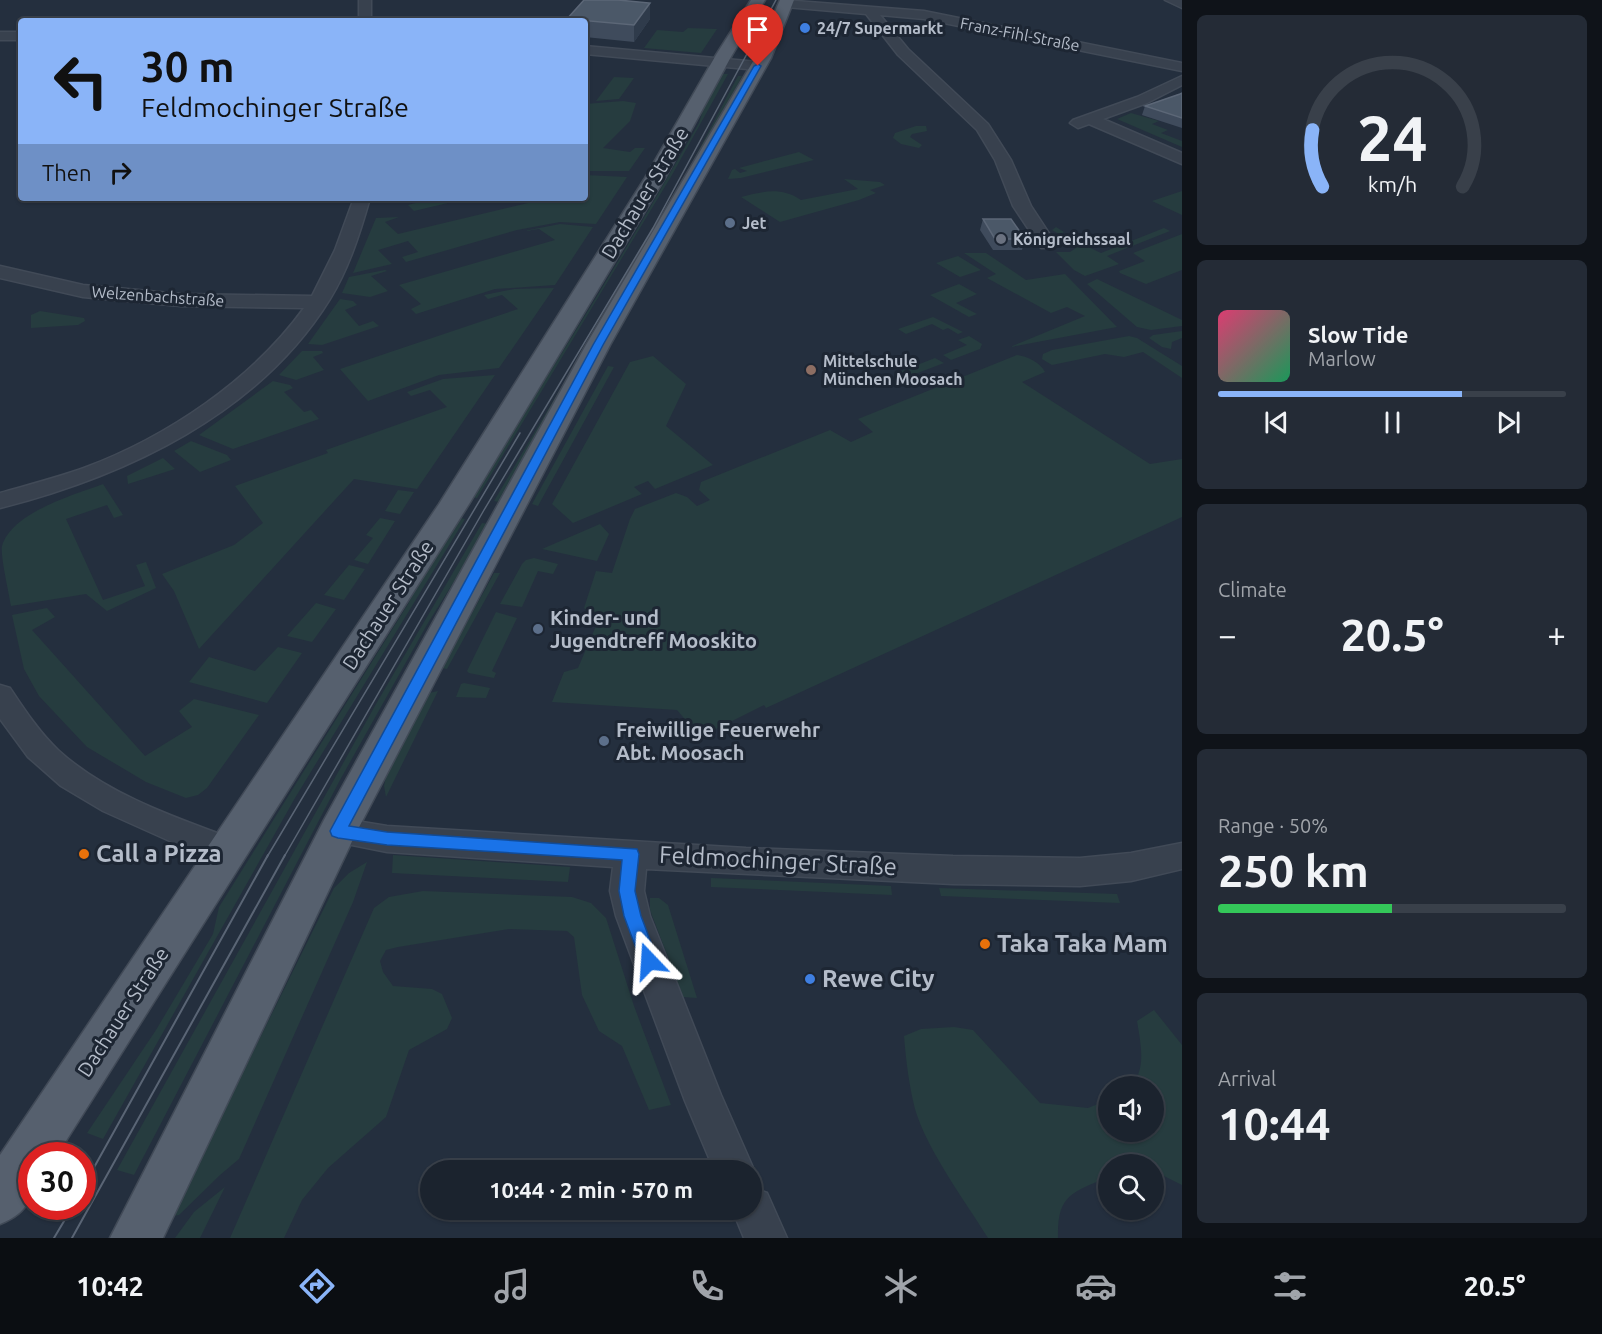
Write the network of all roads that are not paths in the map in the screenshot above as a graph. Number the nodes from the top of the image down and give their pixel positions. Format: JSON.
{"nodes":[{"id":1,"x":364,"y":0,"type":"edge"},
{"id":2,"x":758,"y":0,"type":"edge"},
{"id":3,"x":1171,"y":0,"type":"edge"},
{"id":4,"x":787,"y":2,"type":"edge"},
{"id":5,"x":1182,"y":4,"type":"edge"},
{"id":6,"x":869,"y":9,"type":"junction"},
{"id":7,"x":365,"y":18,"type":"edge"},
{"id":8,"x":0,"y":36,"type":"edge"},
{"id":9,"x":18,"y":36,"type":"edge"},
{"id":10,"x":588,"y":50,"type":"edge"},
{"id":11,"x":720,"y":63,"type":"junction"},
{"id":12,"x":758,"y":66,"type":"junction"},
{"id":13,"x":1182,"y":68,"type":"edge"},
{"id":14,"x":1182,"y":80,"type":"edge"},
{"id":15,"x":1182,"y":159,"type":"edge"},
{"id":16,"x":361,"y":201,"type":"edge"},
{"id":17,"x":1047,"y":244,"type":"dead end"},
{"id":18,"x":0,"y":272,"type":"edge"},
{"id":19,"x":318,"y":302,"type":"junction"},
{"id":20,"x":0,"y":501,"type":"edge"},
{"id":21,"x":0,"y":695,"type":"edge"},
{"id":22,"x":338,"y":831,"type":"junction"},
{"id":23,"x":227,"y":850,"type":"junction"},
{"id":24,"x":631,"y":854,"type":"junction"},
{"id":25,"x":1182,"y":856,"type":"edge"},
{"id":26,"x":731,"y":1160,"type":"edge"},
{"id":27,"x":0,"y":1199,"type":"edge"},
{"id":28,"x":758,"y":1220,"type":"edge"},
{"id":29,"x":136,"y":1238,"type":"edge"},
{"id":30,"x":766,"y":1238,"type":"edge"}],
"edges":[{"from":1,"to":7,"type":"street"},
{"from":2,"to":11,"type":"main road","name":"Dachauer Straße"},
{"from":3,"to":5,"type":"street"},
{"from":4,"to":6,"type":"street","name":"Franz-Fihl-Straße"},
{"from":4,"to":12,"type":"main road","name":"Dachauer Straße"},
{"from":6,"to":13,"type":"street","name":"Franz-Fihl-Straße"},
{"from":6,"to":17,"type":"street"},
{"from":8,"to":9,"type":"street"},
{"from":10,"to":11,"type":"street"},
{"from":11,"to":12,"type":"street"},
{"from":11,"to":23,"type":"main road","name":"Dachauer Straße"},
{"from":12,"to":22,"type":"main road","name":"Dachauer Straße"},
{"from":14,"to":15,"type":"street"},
{"from":16,"to":19,"type":"street"},
{"from":18,"to":19,"type":"street","name":"Welzenbachstraße"},
{"from":19,"to":20,"type":"street"},
{"from":21,"to":23,"type":"street"},
{"from":22,"to":24,"type":"street","name":"Feldmochinger Straße"},
{"from":22,"to":29,"type":"main road","name":"Dachauer Straße"},
{"from":23,"to":27,"type":"main road","name":"Dachauer Straße"},
{"from":24,"to":25,"type":"street","name":"Feldmochinger Straße"},
{"from":24,"to":26,"type":"street"},
{"from":28,"to":30,"type":"street"}]}
